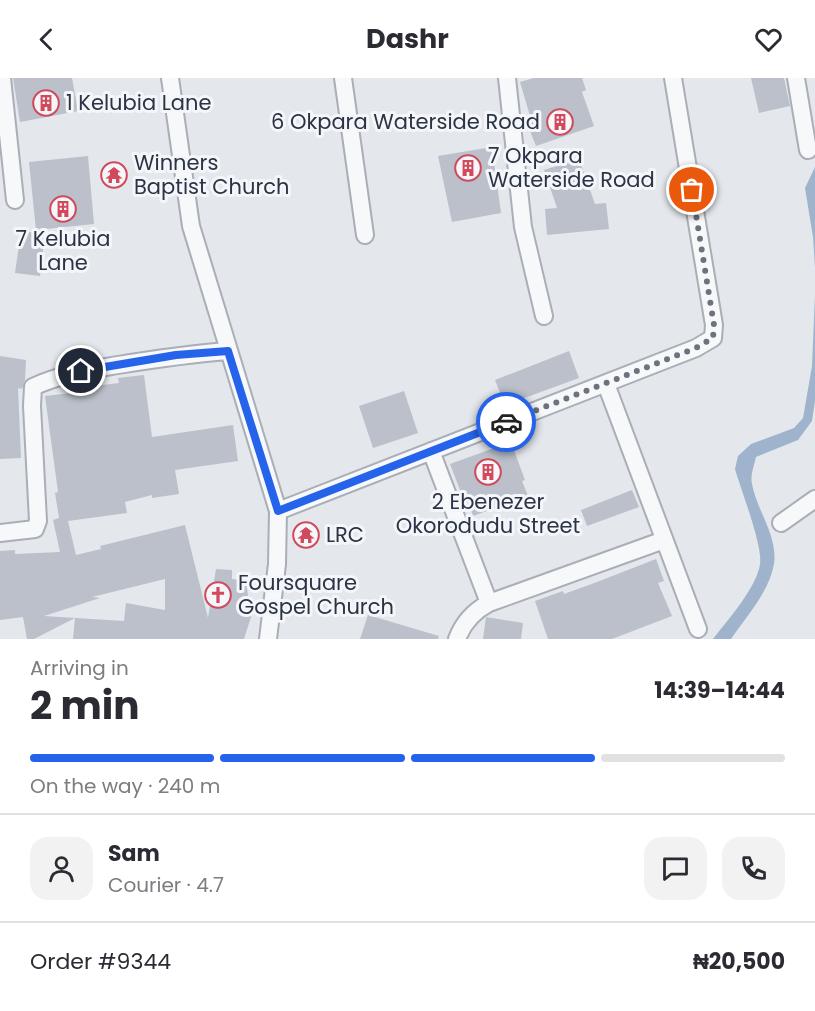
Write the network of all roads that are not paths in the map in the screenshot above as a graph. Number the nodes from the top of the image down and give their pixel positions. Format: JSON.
{"nodes":[{"id":1,"x":2,"y":78,"type":"edge"},
{"id":2,"x":170,"y":78,"type":"edge"},
{"id":3,"x":343,"y":78,"type":"edge"},
{"id":4,"x":507,"y":78,"type":"edge"},
{"id":5,"x":673,"y":78,"type":"edge"},
{"id":6,"x":796,"y":78,"type":"edge"},
{"id":7,"x":808,"y":150,"type":"dead end"},
{"id":8,"x":15,"y":200,"type":"dead end"},
{"id":9,"x":364,"y":235,"type":"dead end"},
{"id":10,"x":544,"y":316,"type":"dead end"},
{"id":11,"x":228,"y":351,"type":"junction"},
{"id":12,"x":606,"y":384,"type":"junction"},
{"id":13,"x":431,"y":451,"type":"junction"},
{"id":14,"x":815,"y":499,"type":"edge"},
{"id":15,"x":278,"y":511,"type":"junction"},
{"id":16,"x":781,"y":523,"type":"dead end"},
{"id":17,"x":0,"y":533,"type":"edge"},
{"id":18,"x":664,"y":540,"type":"junction"},
{"id":19,"x":489,"y":603,"type":"junction"},
{"id":20,"x":698,"y":629,"type":"dead end"},
{"id":21,"x":268,"y":639,"type":"edge"},
{"id":22,"x":457,"y":639,"type":"edge"}],
"edges":[{"from":1,"to":8,"type":"street"},
{"from":2,"to":11,"type":"street"},
{"from":3,"to":9,"type":"street"},
{"from":4,"to":10,"type":"street"},
{"from":5,"to":12,"type":"street"},
{"from":6,"to":7,"type":"street"},
{"from":11,"to":15,"type":"street"},
{"from":11,"to":17,"type":"street"},
{"from":12,"to":13,"type":"street"},
{"from":12,"to":18,"type":"street"},
{"from":13,"to":15,"type":"street"},
{"from":13,"to":19,"type":"street"},
{"from":14,"to":16,"type":"street"},
{"from":15,"to":21,"type":"street"},
{"from":18,"to":19,"type":"street"},
{"from":18,"to":20,"type":"street"},
{"from":19,"to":22,"type":"street"}]}
